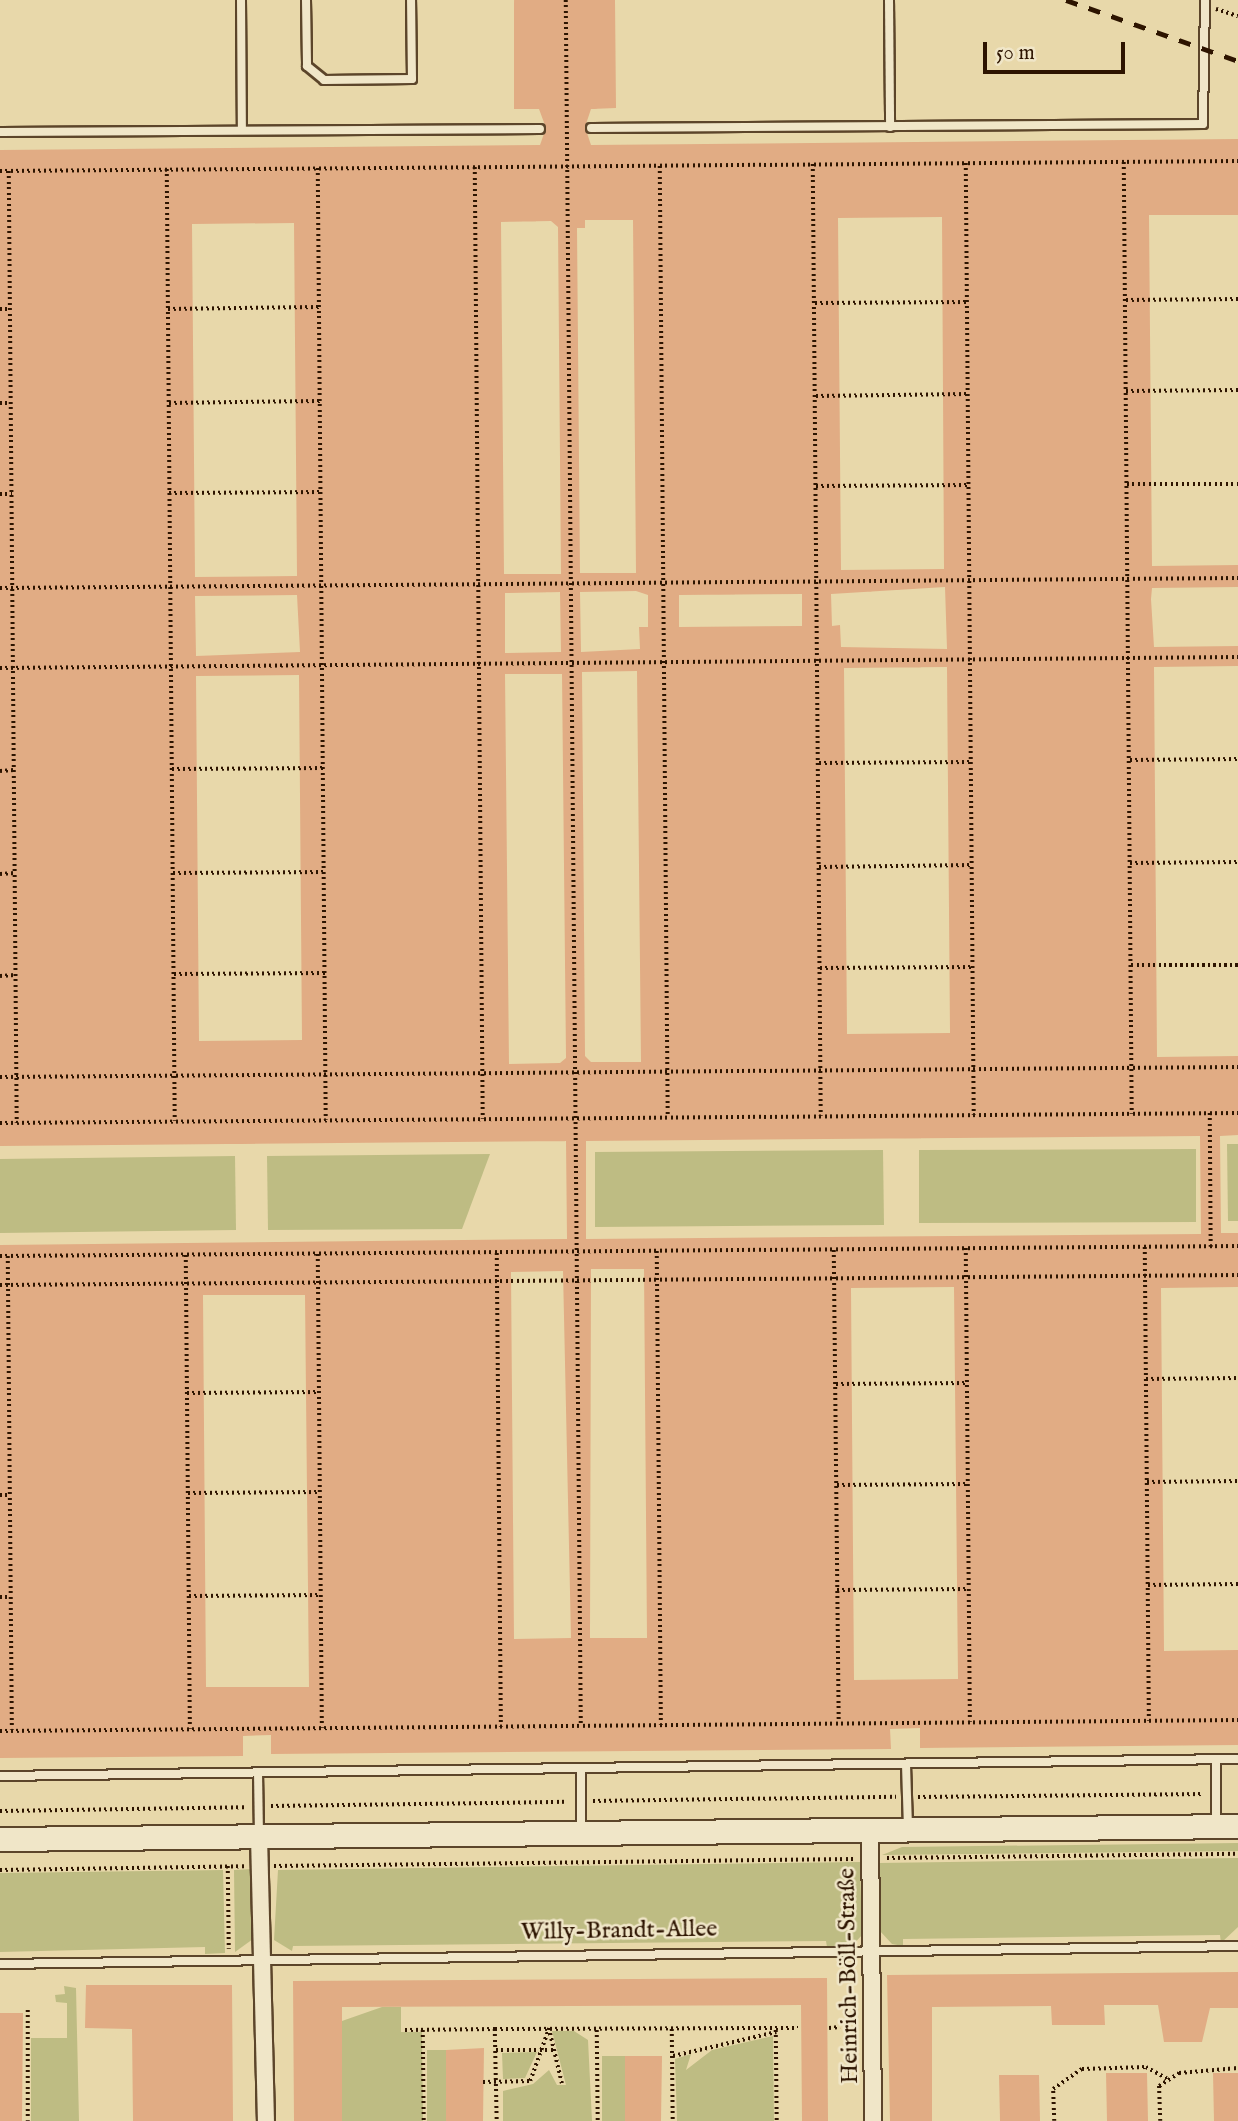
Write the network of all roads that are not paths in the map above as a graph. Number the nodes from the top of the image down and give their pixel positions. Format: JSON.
{"nodes":[{"id":1,"x":241,"y":0,"type":"edge"},
{"id":2,"x":306,"y":0,"type":"edge"},
{"id":3,"x":411,"y":0,"type":"edge"},
{"id":4,"x":889,"y":0,"type":"edge"},
{"id":5,"x":1205,"y":0,"type":"edge"},
{"id":6,"x":891,"y":127,"type":"junction"},
{"id":7,"x":591,"y":128,"type":"dead end"},
{"id":8,"x":540,"y":129,"type":"dead end"},
{"id":9,"x":242,"y":131,"type":"junction"},
{"id":10,"x":0,"y":132,"type":"edge"},
{"id":11,"x":1216,"y":1759,"type":"junction"},
{"id":12,"x":1238,"y":1759,"type":"edge"},
{"id":13,"x":906,"y":1763,"type":"junction"},
{"id":14,"x":581,"y":1768,"type":"junction"},
{"id":15,"x":258,"y":1772,"type":"junction"},
{"id":16,"x":0,"y":1776,"type":"edge"},
{"id":17,"x":1227,"y":1826,"type":"edge"},
{"id":18,"x":908,"y":1829,"type":"junction"},
{"id":19,"x":870,"y":1830,"type":"junction"},
{"id":20,"x":581,"y":1833,"type":"junction"},
{"id":21,"x":259,"y":1836,"type":"junction"},
{"id":22,"x":0,"y":1839,"type":"edge"},
{"id":23,"x":1238,"y":1946,"type":"edge"},
{"id":24,"x":872,"y":1954,"type":"junction"},
{"id":25,"x":264,"y":1962,"type":"junction"},
{"id":26,"x":0,"y":1964,"type":"edge"},
{"id":27,"x":265,"y":2121,"type":"edge"},
{"id":28,"x":873,"y":2121,"type":"edge"}],
"edges":[{"from":1,"to":9,"type":"lane"},
{"from":2,"to":3,"type":"lane"},
{"from":4,"to":6,"type":"lane"},
{"from":5,"to":6,"type":"lane"},
{"from":6,"to":7,"type":"lane"},
{"from":8,"to":9,"type":"lane"},
{"from":9,"to":10,"type":"lane"},
{"from":11,"to":12,"type":"lane"},
{"from":11,"to":13,"type":"lane"},
{"from":11,"to":17,"type":"lane"},
{"from":13,"to":14,"type":"lane"},
{"from":13,"to":18,"type":"lane"},
{"from":14,"to":15,"type":"lane"},
{"from":14,"to":20,"type":"lane"},
{"from":15,"to":16,"type":"lane"},
{"from":15,"to":21,"type":"lane"},
{"from":17,"to":18,"type":"main road"},
{"from":18,"to":19,"type":"main road"},
{"from":19,"to":20,"type":"main road"},
{"from":19,"to":24,"type":"street","name":"Heinrich-Böll-Straße"},
{"from":20,"to":21,"type":"main road"},
{"from":21,"to":22,"type":"main road"},
{"from":21,"to":25,"type":"street"},
{"from":23,"to":24,"type":"lane","name":"Willy-Brandt-Allee"},
{"from":24,"to":25,"type":"lane","name":"Willy-Brandt-Allee"},
{"from":24,"to":28,"type":"street","name":"Heinrich-Böll-Straße"},
{"from":25,"to":26,"type":"lane","name":"Willy-Brandt-Allee"},
{"from":25,"to":27,"type":"street"}]}
